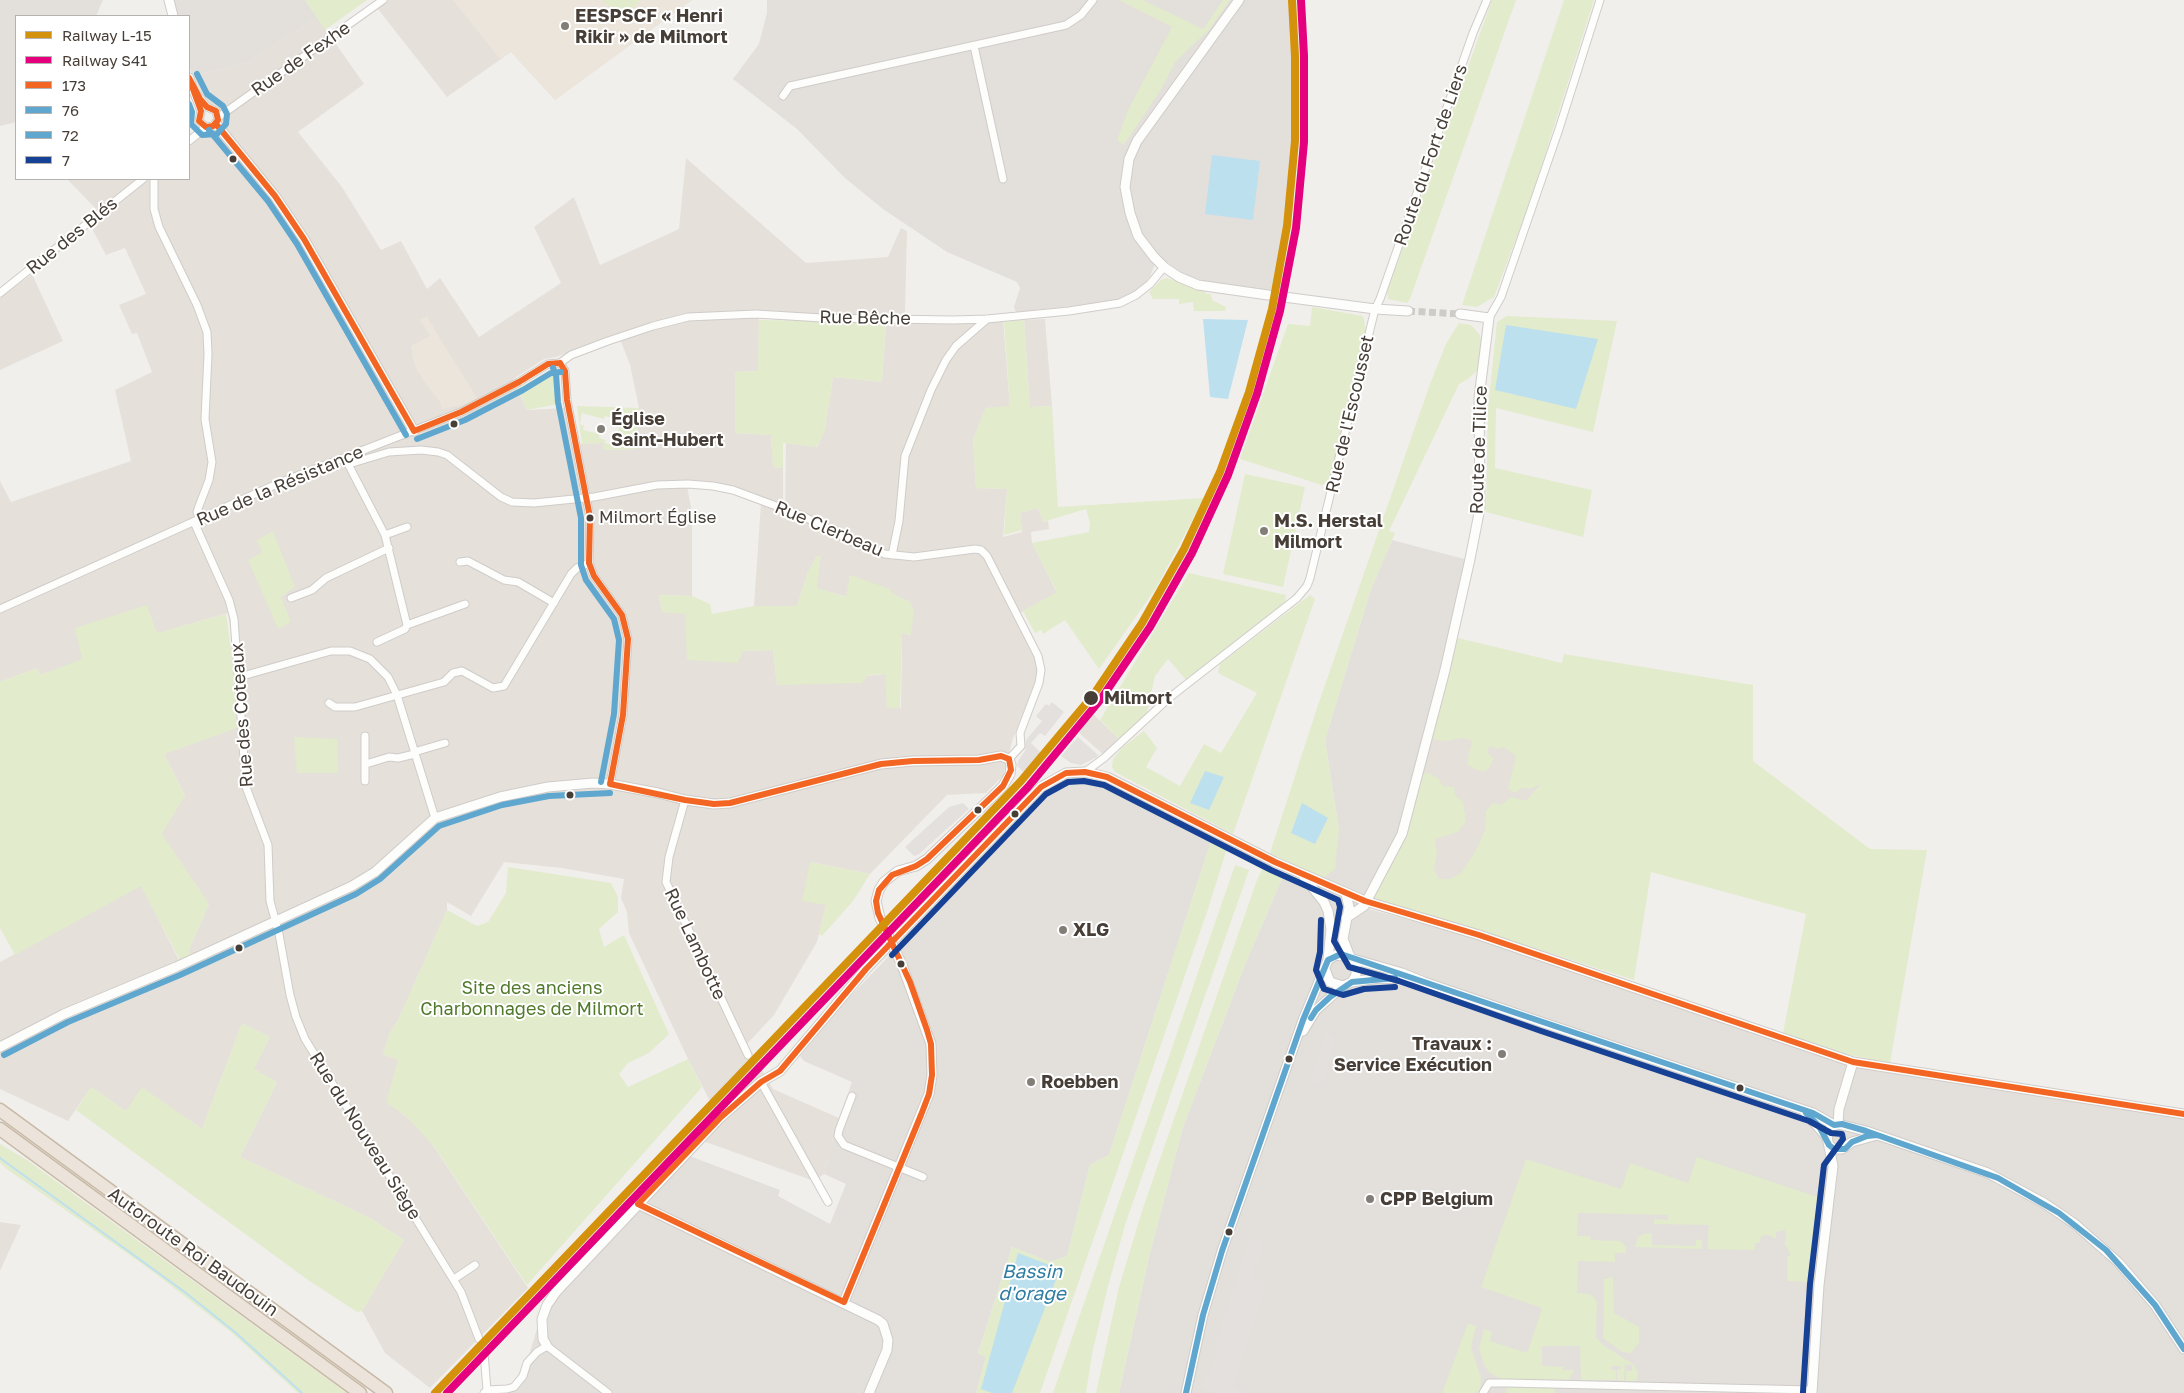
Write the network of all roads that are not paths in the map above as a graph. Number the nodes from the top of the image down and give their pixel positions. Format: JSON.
{"nodes":[{"id":1,"x":169,"y":0,"type":"edge"},
{"id":2,"x":383,"y":0,"type":"edge"},
{"id":3,"x":1093,"y":0,"type":"edge"},
{"id":4,"x":1240,"y":0,"type":"edge"},
{"id":5,"x":1487,"y":0,"type":"edge"},
{"id":6,"x":1600,"y":0,"type":"edge"},
{"id":7,"x":173,"y":15,"type":"edge"},
{"id":8,"x":974,"y":46,"type":"junction"},
{"id":9,"x":190,"y":81,"type":"edge"},
{"id":10,"x":192,"y":88,"type":"joint"},
{"id":11,"x":783,"y":96,"type":"dead end"},
{"id":12,"x":204,"y":109,"type":"junction"},
{"id":13,"x":217,"y":120,"type":"junction"},
{"id":14,"x":203,"y":128,"type":"junction"},
{"id":15,"x":190,"y":140,"type":"edge"},
{"id":16,"x":1003,"y":179,"type":"dead end"},
{"id":17,"x":142,"y":180,"type":"edge"},
{"id":18,"x":154,"y":180,"type":"edge"},
{"id":19,"x":1164,"y":267,"type":"junction"},
{"id":20,"x":0,"y":293,"type":"edge"},
{"id":21,"x":1268,"y":295,"type":"tunnel mouth"},
{"id":22,"x":1284,"y":298,"type":"tunnel mouth"},
{"id":23,"x":1375,"y":309,"type":"junction"},
{"id":24,"x":1408,"y":311,"type":"tunnel mouth"},
{"id":25,"x":1460,"y":314,"type":"tunnel mouth"},
{"id":26,"x":1490,"y":318,"type":"junction"},
{"id":27,"x":987,"y":319,"type":"junction"},
{"id":28,"x":560,"y":363,"type":"junction"},
{"id":29,"x":414,"y":431,"type":"junction"},
{"id":30,"x":347,"y":461,"type":"junction"},
{"id":31,"x":586,"y":498,"type":"junction"},
{"id":32,"x":197,"y":521,"type":"junction"},
{"id":33,"x":407,"y":527,"type":"dead end"},
{"id":34,"x":385,"y":535,"type":"junction"},
{"id":35,"x":389,"y":548,"type":"junction"},
{"id":36,"x":892,"y":555,"type":"junction"},
{"id":37,"x":460,"y":562,"type":"dead end"},
{"id":38,"x":588,"y":563,"type":"junction"},
{"id":39,"x":291,"y":598,"type":"dead end"},
{"id":40,"x":465,"y":604,"type":"dead end"},
{"id":41,"x":554,"y":604,"type":"junction"},
{"id":42,"x":0,"y":609,"type":"edge"},
{"id":43,"x":407,"y":625,"type":"junction"},
{"id":44,"x":377,"y":642,"type":"dead end"},
{"id":45,"x":239,"y":677,"type":"junction"},
{"id":46,"x":397,"y":695,"type":"junction"},
{"id":47,"x":329,"y":702,"type":"dead end"},
{"id":48,"x":365,"y":736,"type":"dead end"},
{"id":49,"x":445,"y":743,"type":"dead end"},
{"id":50,"x":415,"y":753,"type":"junction"},
{"id":51,"x":1009,"y":759,"type":"junction"},
{"id":52,"x":366,"y":764,"type":"junction"},
{"id":53,"x":1085,"y":772,"type":"junction"},
{"id":54,"x":365,"y":780,"type":"dead end"},
{"id":55,"x":610,"y":784,"type":"junction"},
{"id":56,"x":685,"y":800,"type":"junction"},
{"id":57,"x":435,"y":818,"type":"junction"},
{"id":58,"x":1302,"y":874,"type":"junction"},
{"id":59,"x":1334,"y":889,"type":"junction"},
{"id":60,"x":1346,"y":894,"type":"junction"},
{"id":61,"x":1365,"y":901,"type":"junction"},
{"id":62,"x":1324,"y":902,"type":"junction"},
{"id":63,"x":1346,"y":918,"type":"junction"},
{"id":64,"x":275,"y":923,"type":"junction"},
{"id":65,"x":1351,"y":958,"type":"junction"},
{"id":66,"x":1328,"y":960,"type":"junction"},
{"id":67,"x":1325,"y":970,"type":"junction"},
{"id":68,"x":1424,"y":982,"type":"junction"},
{"id":69,"x":1348,"y":984,"type":"junction"},
{"id":70,"x":1296,"y":1044,"type":"junction"},
{"id":71,"x":0,"y":1047,"type":"edge"},
{"id":72,"x":748,"y":1054,"type":"dead end"},
{"id":73,"x":1853,"y":1062,"type":"junction"},
{"id":74,"x":761,"y":1082,"type":"junction"},
{"id":75,"x":852,"y":1096,"type":"dead end"},
{"id":76,"x":1839,"y":1109,"type":"junction"},
{"id":77,"x":0,"y":1110,"type":"edge"},
{"id":78,"x":1803,"y":1111,"type":"junction"},
{"id":79,"x":2184,"y":1114,"type":"edge"},
{"id":80,"x":1821,"y":1117,"type":"junction"},
{"id":81,"x":1836,"y":1124,"type":"junction"},
{"id":82,"x":1848,"y":1127,"type":"junction"},
{"id":83,"x":0,"y":1128,"type":"edge"},
{"id":84,"x":1877,"y":1135,"type":"junction"},
{"id":85,"x":1828,"y":1141,"type":"junction"},
{"id":86,"x":1852,"y":1142,"type":"junction"},
{"id":87,"x":1845,"y":1149,"type":"junction"},
{"id":88,"x":1834,"y":1166,"type":"junction"},
{"id":89,"x":899,"y":1168,"type":"junction"},
{"id":90,"x":923,"y":1177,"type":"dead end"},
{"id":91,"x":828,"y":1202,"type":"dead end"},
{"id":92,"x":638,"y":1204,"type":"junction"},
{"id":93,"x":475,"y":1265,"type":"dead end"},
{"id":94,"x":454,"y":1279,"type":"junction"},
{"id":95,"x":844,"y":1302,"type":"junction"},
{"id":96,"x":479,"y":1339,"type":"dead end"},
{"id":97,"x":546,"y":1346,"type":"junction"},
{"id":98,"x":2184,"y":1349,"type":"edge"},
{"id":99,"x":484,"y":1353,"type":"dead end"},
{"id":100,"x":381,"y":1390,"type":"edge"},
{"id":101,"x":486,"y":1391,"type":"edge"},
{"id":102,"x":1812,"y":1392,"type":"edge"},
{"id":103,"x":360,"y":1393,"type":"edge"},
{"id":104,"x":608,"y":1393,"type":"edge"},
{"id":105,"x":869,"y":1393,"type":"edge"},
{"id":106,"x":1186,"y":1393,"type":"edge"},
{"id":107,"x":1482,"y":1393,"type":"edge"}],
"edges":[{"from":1,"to":7,"type":"street"},
{"from":2,"to":13,"type":"street","name":"Rue de Fexhe"},
{"from":3,"to":8,"type":"street"},
{"from":4,"to":19,"type":"street"},
{"from":5,"to":23,"type":"street","name":"Route du Fort de Liers"},
{"from":6,"to":26,"type":"street","name":"Route de Tilice"},
{"from":8,"to":11,"type":"street"},
{"from":8,"to":16,"type":"street"},
{"from":9,"to":10,"type":"street"},
{"from":10,"to":12,"type":"street"},
{"from":12,"to":13,"type":"street"},
{"from":12,"to":14,"type":"street"},
{"from":13,"to":14,"type":"street","name":"Rue de Fexhe"},
{"from":13,"to":29,"type":"street"},
{"from":14,"to":15,"type":"street"},
{"from":17,"to":20,"type":"street","name":"Rue des Blés"},
{"from":18,"to":32,"type":"street"},
{"from":19,"to":21,"type":"street"},
{"from":19,"to":27,"type":"street","name":"Rue Bêche"},
{"from":22,"to":23,"type":"street"},
{"from":23,"to":24,"type":"street"},
{"from":23,"to":53,"type":"street","name":"Rue de l'Escousset"},
{"from":25,"to":26,"type":"street"},
{"from":26,"to":61,"type":"street","name":"Route de Tilice"},
{"from":27,"to":28,"type":"street","name":"Rue Bêche"},
{"from":27,"to":36,"type":"street"},
{"from":28,"to":29,"type":"street","name":"Rue de la Résistance"},
{"from":28,"to":31,"type":"street"},
{"from":29,"to":30,"type":"street","name":"Rue de la Résistance"},
{"from":30,"to":31,"type":"street","name":"Rue Clerbeau"},
{"from":30,"to":32,"type":"street","name":"Rue de la Résistance"},
{"from":30,"to":34,"type":"street"},
{"from":31,"to":36,"type":"street","name":"Rue Clerbeau"},
{"from":31,"to":38,"type":"street"},
{"from":32,"to":42,"type":"street","name":"Rue de la Résistance"},
{"from":32,"to":45,"type":"street","name":"Rue des Coteaux"},
{"from":33,"to":34,"type":"street"},
{"from":34,"to":35,"type":"street"},
{"from":35,"to":39,"type":"street"},
{"from":35,"to":43,"type":"street"},
{"from":36,"to":51,"type":"street","name":"Rue Clerbeau"},
{"from":37,"to":41,"type":"street"},
{"from":38,"to":41,"type":"street"},
{"from":38,"to":55,"type":"street"},
{"from":40,"to":43,"type":"street"},
{"from":41,"to":46,"type":"street"},
{"from":43,"to":44,"type":"street"},
{"from":45,"to":46,"type":"street"},
{"from":45,"to":64,"type":"street","name":"Rue des Coteaux"},
{"from":46,"to":47,"type":"street"},
{"from":46,"to":50,"type":"street"},
{"from":48,"to":52,"type":"street"},
{"from":49,"to":50,"type":"street"},
{"from":50,"to":52,"type":"street"},
{"from":50,"to":57,"type":"street"},
{"from":51,"to":56,"type":"street"},
{"from":51,"to":89,"type":"street","bridge":true},
{"from":52,"to":54,"type":"street"},
{"from":53,"to":58,"type":"street"},
{"from":53,"to":74,"type":"street"},
{"from":55,"to":56,"type":"street"},
{"from":55,"to":57,"type":"street"},
{"from":56,"to":72,"type":"street","name":"Rue Lambotte"},
{"from":57,"to":64,"type":"street"},
{"from":58,"to":59,"type":"street"},
{"from":58,"to":62,"type":"street"},
{"from":59,"to":60,"type":"street"},
{"from":59,"to":62,"type":"street"},
{"from":60,"to":61,"type":"street"},
{"from":60,"to":63,"type":"street"},
{"from":61,"to":63,"type":"street","name":"Route de Tilice"},
{"from":61,"to":73,"type":"street"},
{"from":62,"to":66,"type":"street"},
{"from":63,"to":65,"type":"street"},
{"from":64,"to":71,"type":"street"},
{"from":64,"to":94,"type":"street","name":"Rue du Nouveau Siège"},
{"from":65,"to":66,"type":"street"},
{"from":65,"to":68,"type":"street"},
{"from":65,"to":69,"type":"street"},
{"from":66,"to":67,"type":"street"},
{"from":67,"to":69,"type":"street"},
{"from":67,"to":70,"type":"street"},
{"from":68,"to":69,"type":"street"},
{"from":68,"to":78,"type":"street"},
{"from":69,"to":70,"type":"street"},
{"from":70,"to":106,"type":"street"},
{"from":73,"to":76,"type":"street"},
{"from":73,"to":79,"type":"street"},
{"from":74,"to":91,"type":"street"},
{"from":74,"to":92,"type":"street"},
{"from":75,"to":89,"type":"street"},
{"from":76,"to":80,"type":"street"},
{"from":76,"to":81,"type":"street"},
{"from":77,"to":100,"type":"highway","name":"Autoroute Roi Baudouin"},
{"from":78,"to":80,"type":"street"},
{"from":78,"to":85,"type":"street"},
{"from":80,"to":81,"type":"street"},
{"from":81,"to":82,"type":"street"},
{"from":81,"to":85,"type":"street"},
{"from":82,"to":84,"type":"street"},
{"from":82,"to":86,"type":"street"},
{"from":83,"to":103,"type":"highway","name":"Autoroute Roi Baudouin"},
{"from":84,"to":86,"type":"street"},
{"from":84,"to":98,"type":"street"},
{"from":85,"to":87,"type":"street"},
{"from":85,"to":88,"type":"street"},
{"from":86,"to":87,"type":"street"},
{"from":87,"to":88,"type":"street"},
{"from":88,"to":102,"type":"street"},
{"from":89,"to":90,"type":"street"},
{"from":89,"to":95,"type":"street"},
{"from":92,"to":95,"type":"street"},
{"from":92,"to":97,"type":"street"},
{"from":93,"to":94,"type":"street"},
{"from":94,"to":96,"type":"street","name":"Rue du Nouveau Siège"},
{"from":95,"to":105,"type":"street"},
{"from":97,"to":101,"type":"street"},
{"from":97,"to":104,"type":"street"},
{"from":99,"to":101,"type":"street"},
{"from":102,"to":107,"type":"street"}]}
